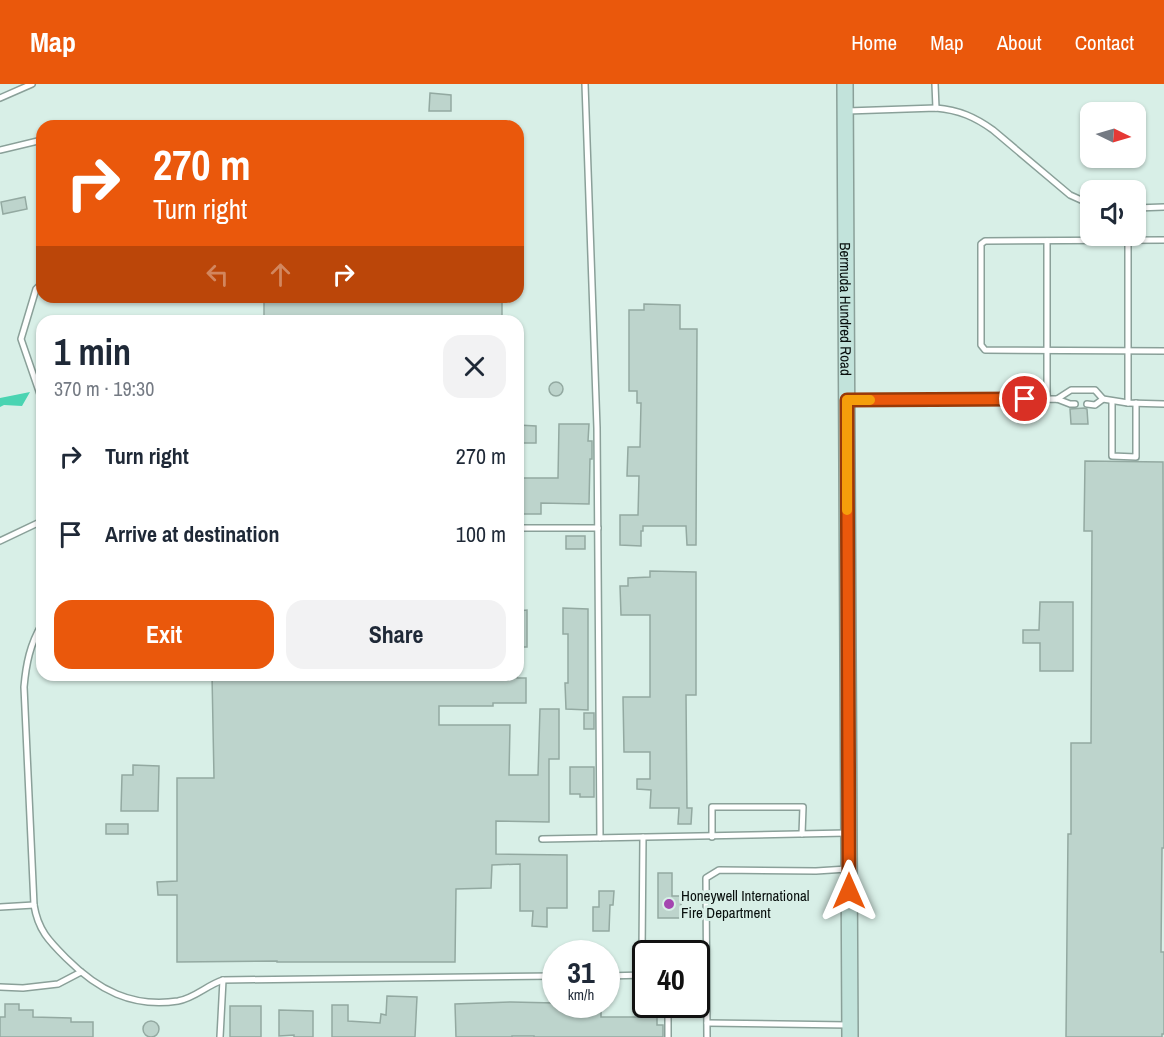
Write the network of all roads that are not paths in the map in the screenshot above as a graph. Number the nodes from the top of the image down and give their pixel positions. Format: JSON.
{"nodes":[{"id":1,"x":32,"y":84,"type":"edge"},
{"id":2,"x":585,"y":84,"type":"edge"},
{"id":3,"x":845,"y":84,"type":"edge"},
{"id":4,"x":935,"y":84,"type":"edge"},
{"id":5,"x":0,"y":98,"type":"edge"},
{"id":6,"x":936,"y":108,"type":"junction"},
{"id":7,"x":845,"y":111,"type":"junction"},
{"id":8,"x":36,"y":141,"type":"edge"},
{"id":9,"x":0,"y":150,"type":"edge"},
{"id":10,"x":1080,"y":200,"type":"edge"},
{"id":11,"x":1164,"y":207,"type":"edge"},
{"id":12,"x":1146,"y":208,"type":"edge"},
{"id":13,"x":1047,"y":240,"type":"junction"},
{"id":14,"x":1080,"y":240,"type":"edge"},
{"id":15,"x":1146,"y":240,"type":"edge"},
{"id":16,"x":1164,"y":240,"type":"edge"},
{"id":17,"x":1128,"y":246,"type":"edge"},
{"id":18,"x":36,"y":289,"type":"edge"},
{"id":19,"x":1047,"y":350,"type":"junction"},
{"id":20,"x":1128,"y":350,"type":"junction"},
{"id":21,"x":1164,"y":351,"type":"edge"},
{"id":22,"x":36,"y":383,"type":"edge"},
{"id":23,"x":1047,"y":399,"type":"junction"},
{"id":24,"x":1057,"y":399,"type":"junction"},
{"id":25,"x":1103,"y":399,"type":"junction"},
{"id":26,"x":847,"y":400,"type":"junction"},
{"id":27,"x":1112,"y":401,"type":"junction"},
{"id":28,"x":1128,"y":403,"type":"junction"},
{"id":29,"x":1136,"y":403,"type":"junction"},
{"id":30,"x":1075,"y":404,"type":"dead end"},
{"id":31,"x":1087,"y":404,"type":"dead end"},
{"id":32,"x":1164,"y":404,"type":"edge"},
{"id":33,"x":36,"y":524,"type":"edge"},
{"id":34,"x":524,"y":528,"type":"edge"},
{"id":35,"x":597,"y":528,"type":"junction"},
{"id":36,"x":0,"y":541,"type":"edge"},
{"id":37,"x":36,"y":637,"type":"edge"},
{"id":38,"x":849,"y":833,"type":"junction"},
{"id":39,"x":802,"y":834,"type":"junction"},
{"id":40,"x":643,"y":837,"type":"junction"},
{"id":41,"x":712,"y":837,"type":"junction"},
{"id":42,"x":600,"y":838,"type":"junction"},
{"id":43,"x":542,"y":839,"type":"dead end"},
{"id":44,"x":849,"y":869,"type":"junction"},
{"id":45,"x":34,"y":905,"type":"junction"},
{"id":46,"x":0,"y":907,"type":"edge"},
{"id":47,"x":642,"y":940,"type":"edge"},
{"id":48,"x":81,"y":972,"type":"junction"},
{"id":49,"x":542,"y":976,"type":"edge"},
{"id":50,"x":223,"y":980,"type":"junction"},
{"id":51,"x":0,"y":987,"type":"edge"},
{"id":52,"x":668,"y":1018,"type":"edge"},
{"id":53,"x":707,"y":1023,"type":"junction"},
{"id":54,"x":850,"y":1031,"type":"edge"},
{"id":55,"x":220,"y":1037,"type":"edge"},
{"id":56,"x":668,"y":1037,"type":"edge"},
{"id":57,"x":707,"y":1037,"type":"edge"}],
"edges":[{"from":1,"to":5,"type":"lane"},
{"from":2,"to":35,"type":"lane"},
{"from":3,"to":7,"type":"street","name":"Bermuda Hundred Road"},
{"from":4,"to":6,"type":"lane"},
{"from":6,"to":7,"type":"lane"},
{"from":6,"to":10,"type":"lane"},
{"from":7,"to":26,"type":"street","name":"Bermuda Hundred Road"},
{"from":8,"to":9,"type":"lane"},
{"from":11,"to":12,"type":"lane"},
{"from":13,"to":14,"type":"lane"},
{"from":13,"to":19,"type":"lane"},
{"from":13,"to":19,"type":"lane"},
{"from":15,"to":16,"type":"lane"},
{"from":17,"to":20,"type":"lane"},
{"from":18,"to":22,"type":"lane"},
{"from":19,"to":20,"type":"lane"},
{"from":19,"to":23,"type":"lane"},
{"from":20,"to":21,"type":"lane"},
{"from":20,"to":28,"type":"lane"},
{"from":23,"to":24,"type":"lane"},
{"from":23,"to":26,"type":"lane"},
{"from":24,"to":25,"type":"lane"},
{"from":24,"to":30,"type":"lane"},
{"from":25,"to":27,"type":"lane"},
{"from":25,"to":31,"type":"lane"},
{"from":26,"to":38,"type":"street","name":"Bermuda Hundred Road"},
{"from":27,"to":28,"type":"lane"},
{"from":27,"to":29,"type":"lane"},
{"from":28,"to":29,"type":"lane"},
{"from":29,"to":32,"type":"lane"},
{"from":33,"to":36,"type":"lane"},
{"from":34,"to":35,"type":"lane"},
{"from":35,"to":42,"type":"lane"},
{"from":37,"to":45,"type":"lane"},
{"from":38,"to":39,"type":"lane"},
{"from":38,"to":44,"type":"street","name":"Bermuda Hundred Road"},
{"from":39,"to":41,"type":"lane"},
{"from":39,"to":41,"type":"lane"},
{"from":40,"to":41,"type":"lane"},
{"from":40,"to":42,"type":"lane"},
{"from":40,"to":47,"type":"lane"},
{"from":42,"to":43,"type":"lane"},
{"from":44,"to":53,"type":"lane"},
{"from":44,"to":54,"type":"street","name":"Bermuda Hundred Road"},
{"from":45,"to":46,"type":"lane"},
{"from":45,"to":48,"type":"lane"},
{"from":48,"to":50,"type":"lane"},
{"from":48,"to":51,"type":"lane"},
{"from":49,"to":50,"type":"lane"},
{"from":50,"to":55,"type":"lane"},
{"from":52,"to":56,"type":"lane"},
{"from":53,"to":54,"type":"lane"},
{"from":53,"to":57,"type":"lane"}]}
